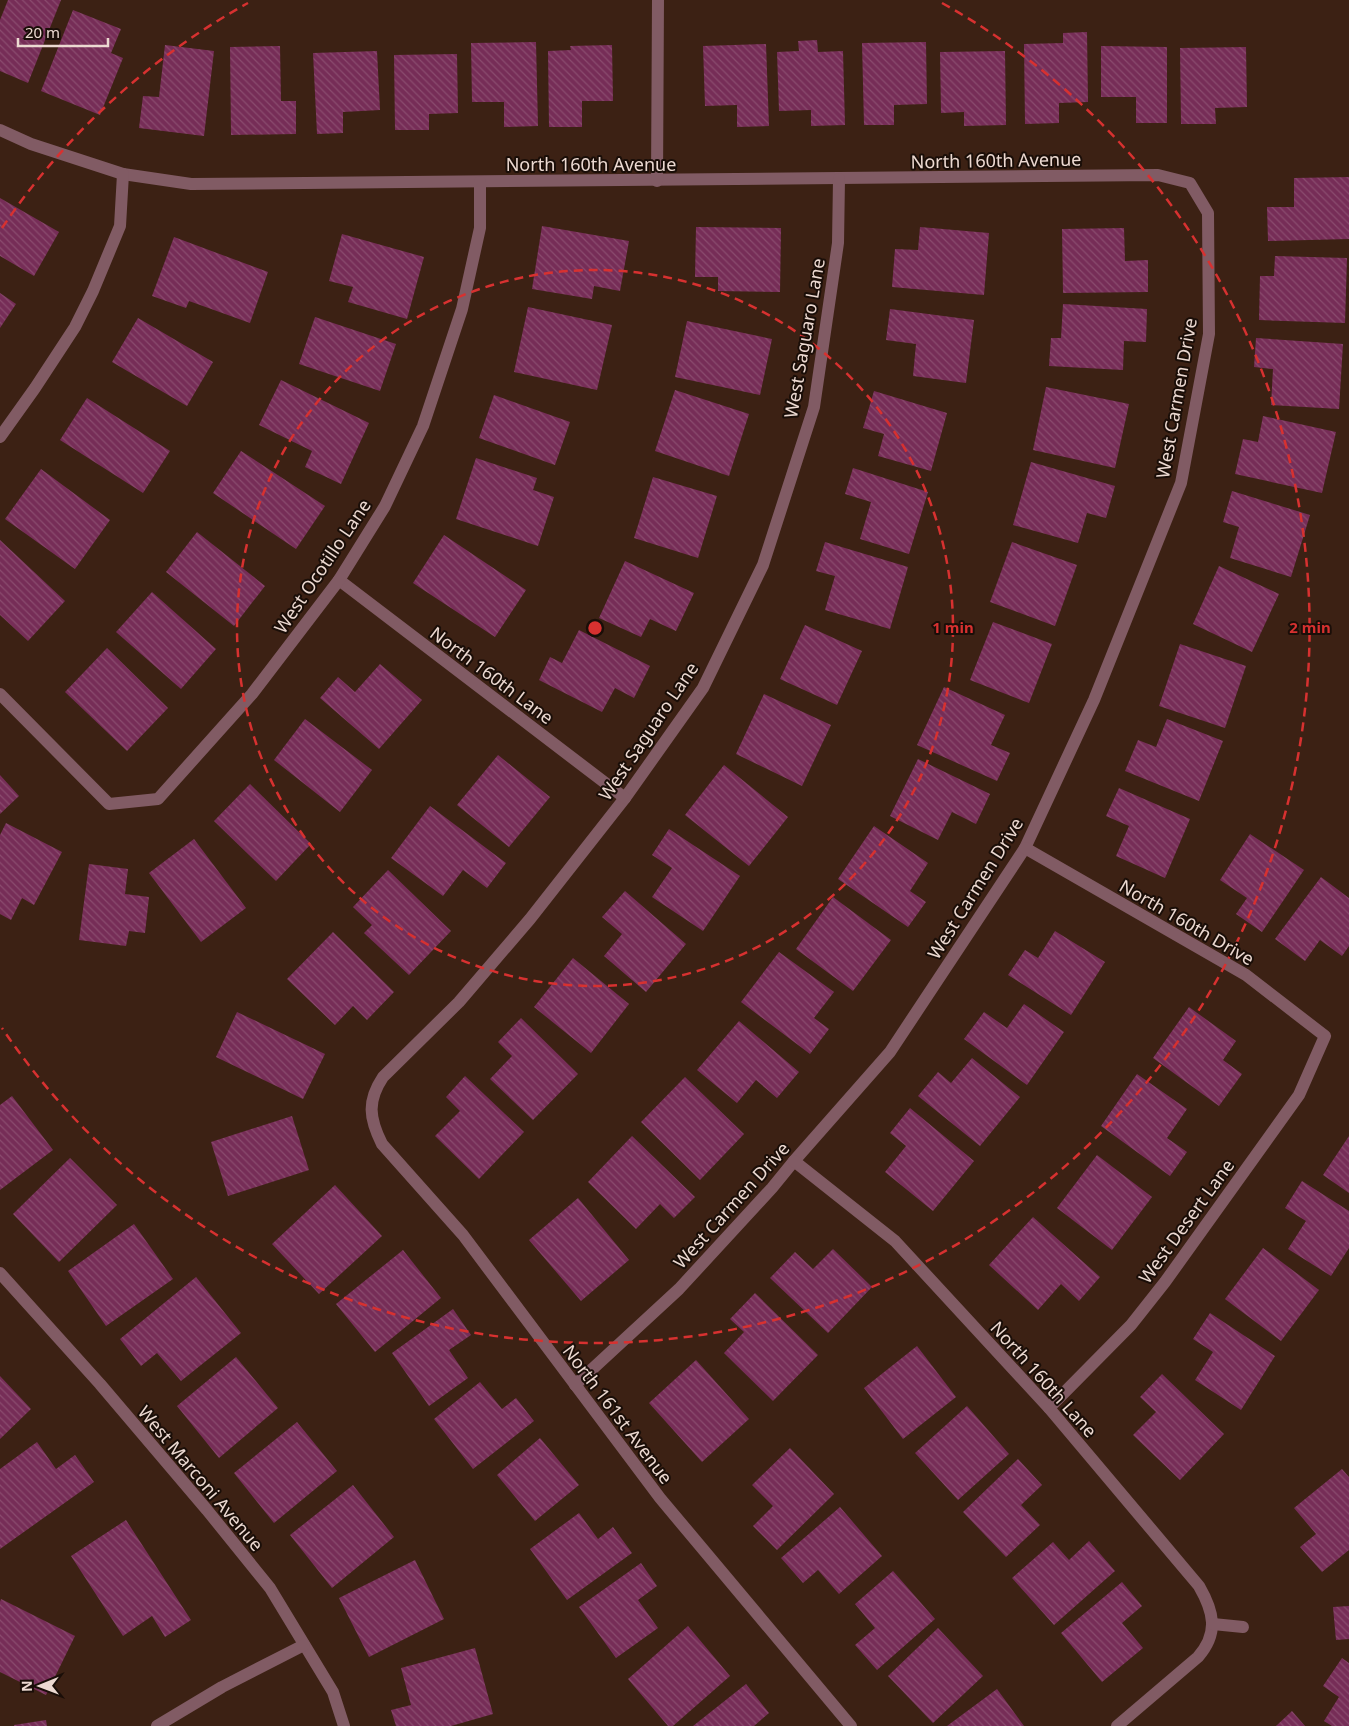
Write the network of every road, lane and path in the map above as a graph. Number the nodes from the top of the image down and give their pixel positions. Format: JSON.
{"nodes":[{"id":1,"x":658,"y":0,"type":"edge"},
{"id":2,"x":0,"y":130,"type":"edge"},
{"id":3,"x":123,"y":174,"type":"junction"},
{"id":4,"x":839,"y":179,"type":"junction"},
{"id":5,"x":657,"y":181,"type":"junction"},
{"id":6,"x":480,"y":182,"type":"junction"},
{"id":7,"x":1190,"y":184,"type":"joint"},
{"id":8,"x":0,"y":437,"type":"edge"},
{"id":9,"x":339,"y":580,"type":"junction"},
{"id":10,"x":0,"y":694,"type":"edge"},
{"id":11,"x":625,"y":798,"type":"junction"},
{"id":12,"x":1025,"y":848,"type":"junction"},
{"id":13,"x":1325,"y":1036,"type":"joint"},
{"id":14,"x":371,"y":1114,"type":"joint"},
{"id":15,"x":794,"y":1161,"type":"junction"},
{"id":16,"x":0,"y":1273,"type":"edge"},
{"id":17,"x":574,"y":1385,"type":"junction"},
{"id":18,"x":1048,"y":1408,"type":"junction"},
{"id":19,"x":1212,"y":1624,"type":"junction"},
{"id":20,"x":1243,"y":1627,"type":"dead end"},
{"id":21,"x":304,"y":1645,"type":"junction"},
{"id":22,"x":157,"y":1726,"type":"edge"},
{"id":23,"x":344,"y":1726,"type":"edge"},
{"id":24,"x":851,"y":1726,"type":"edge"},
{"id":25,"x":1117,"y":1726,"type":"edge"}],
"edges":[{"from":1,"to":5,"type":"street"},
{"from":2,"to":3,"type":"street","name":"North 160th Avenue"},
{"from":3,"to":6,"type":"street","name":"North 160th Avenue"},
{"from":3,"to":8,"type":"street"},
{"from":4,"to":5,"type":"street","name":"North 160th Avenue"},
{"from":4,"to":7,"type":"street","name":"North 160th Avenue"},
{"from":4,"to":11,"type":"street","name":"West Saguaro Lane"},
{"from":5,"to":6,"type":"street","name":"North 160th Avenue"},
{"from":6,"to":9,"type":"street","name":"West Ocotillo Lane"},
{"from":7,"to":12,"type":"street","name":"West Carmen Drive"},
{"from":9,"to":10,"type":"street","name":"West Ocotillo Lane"},
{"from":9,"to":11,"type":"street","name":"North 160th Lane"},
{"from":11,"to":14,"type":"street","name":"West Saguaro Lane"},
{"from":12,"to":13,"type":"street","name":"North 160th Drive"},
{"from":12,"to":15,"type":"street","name":"West Carmen Drive"},
{"from":13,"to":18,"type":"street","name":"West Desert Lane"},
{"from":14,"to":17,"type":"street","name":"North 161st Avenue"},
{"from":15,"to":17,"type":"street","name":"West Carmen Drive"},
{"from":15,"to":18,"type":"street","name":"North 160th Lane"},
{"from":16,"to":21,"type":"street","name":"West Marconi Avenue"},
{"from":17,"to":24,"type":"street","name":"North 161st Avenue"},
{"from":18,"to":19,"type":"street","name":"North 160th Lane"},
{"from":19,"to":20,"type":"street"},
{"from":19,"to":25,"type":"street"},
{"from":21,"to":22,"type":"street"},
{"from":21,"to":23,"type":"street","name":"West Marconi Avenue"}]}
